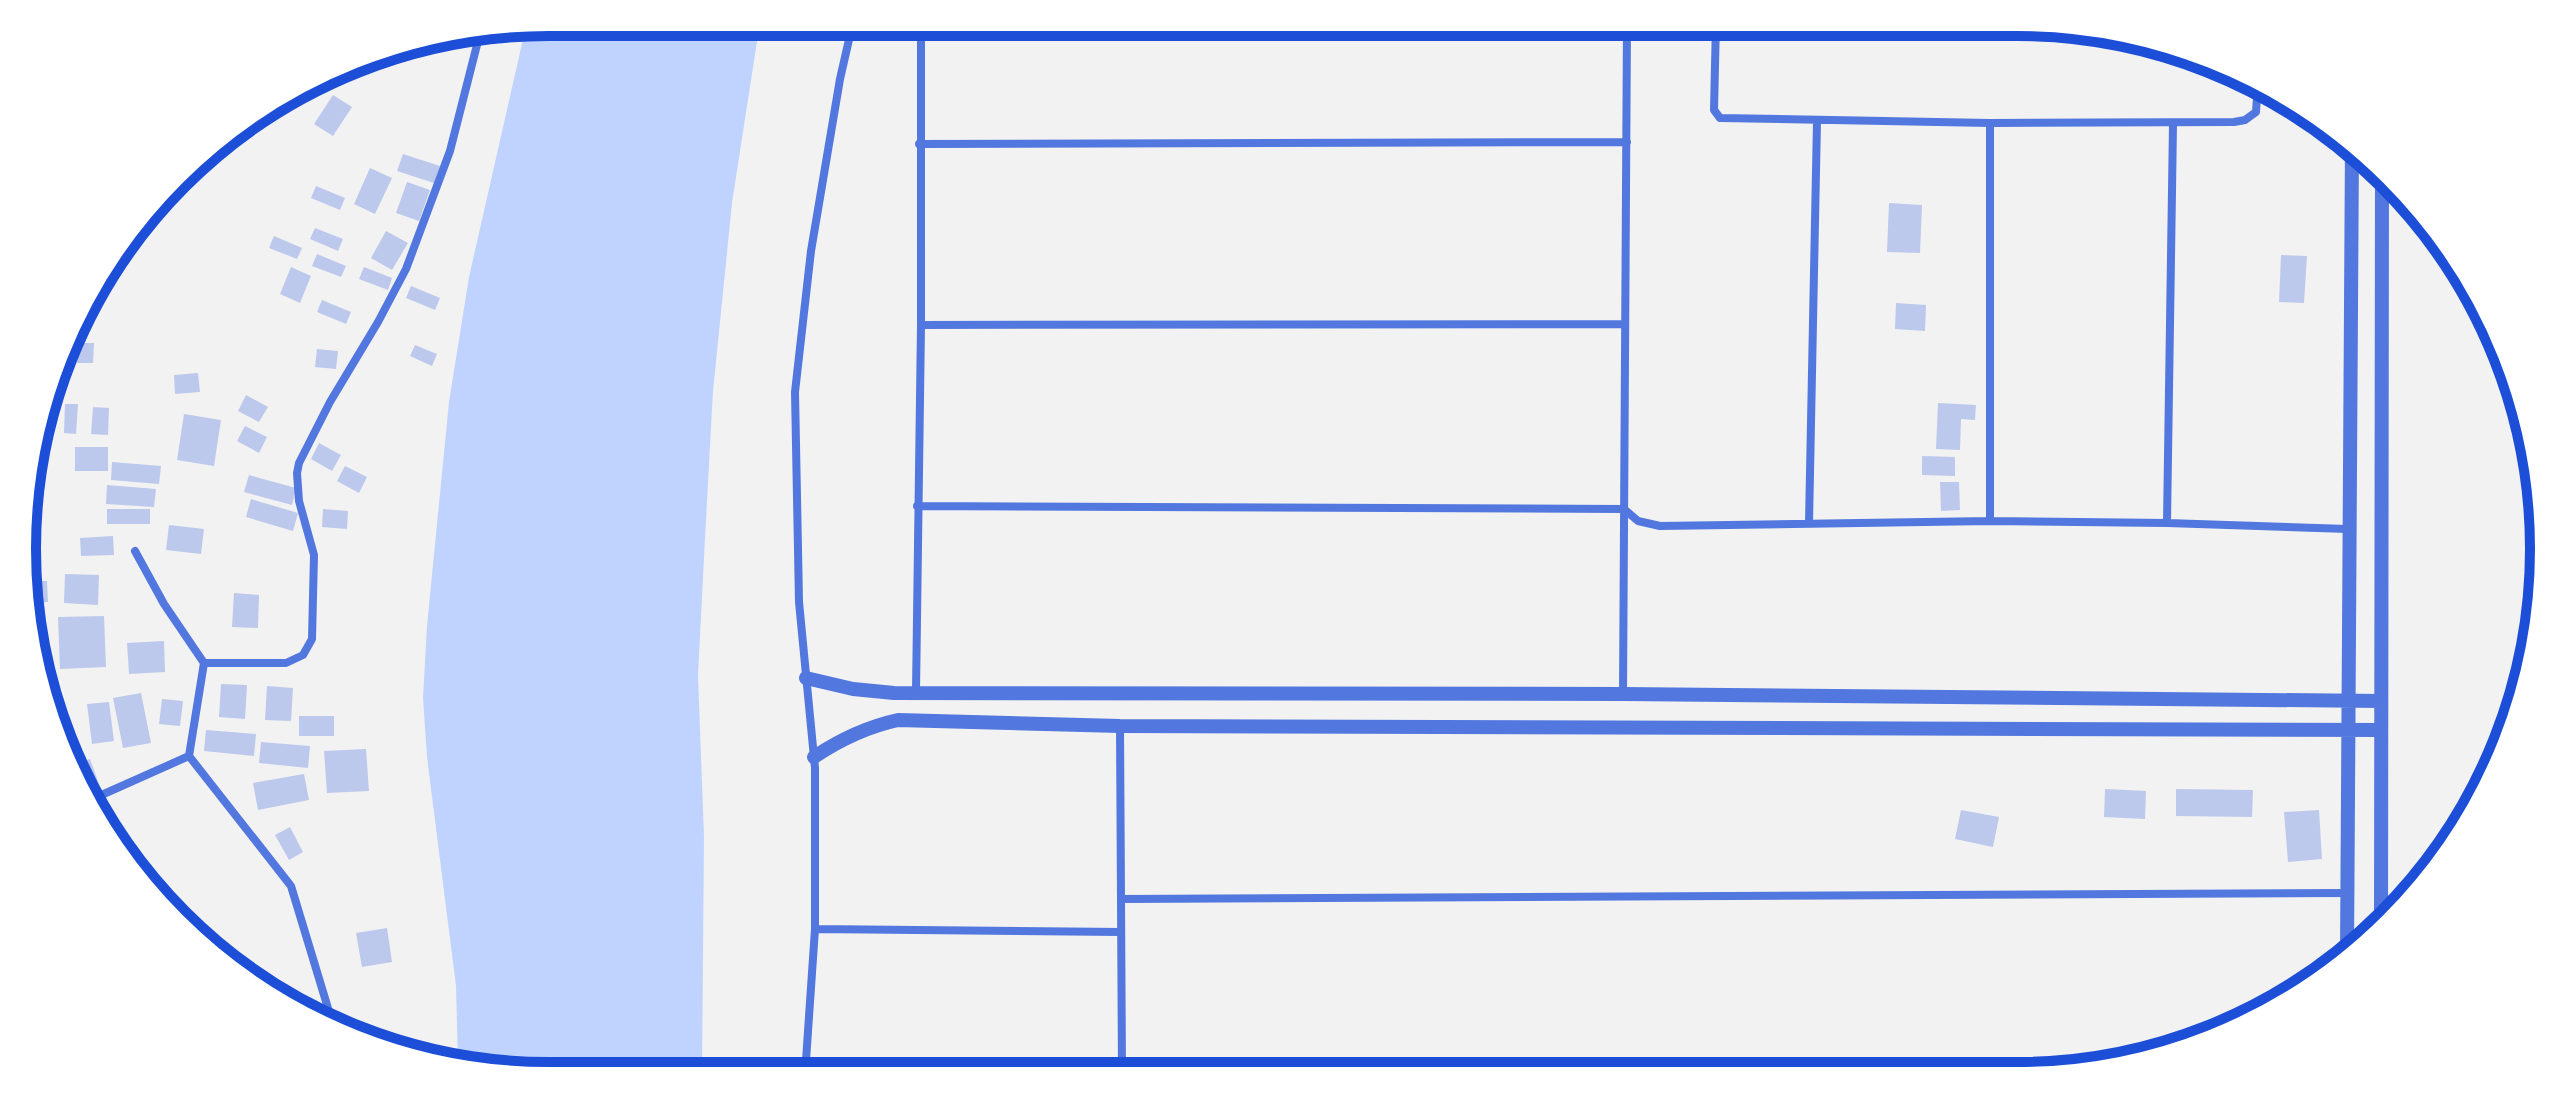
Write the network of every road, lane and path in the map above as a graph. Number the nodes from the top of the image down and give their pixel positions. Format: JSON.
{"nodes":[{"id":1,"x":850,"y":36,"type":"edge"},
{"id":2,"x":921,"y":36,"type":"edge"},
{"id":3,"x":1627,"y":36,"type":"edge"},
{"id":4,"x":1716,"y":36,"type":"edge"},
{"id":5,"x":478,"y":41,"type":"edge"},
{"id":6,"x":2257,"y":96,"type":"edge"},
{"id":7,"x":1817,"y":121,"type":"junction"},
{"id":8,"x":1990,"y":123,"type":"junction"},
{"id":9,"x":2173,"y":124,"type":"junction"},
{"id":10,"x":1627,"y":142,"type":"junction"},
{"id":11,"x":919,"y":144,"type":"junction"},
{"id":12,"x":2352,"y":160,"type":"edge"},
{"id":13,"x":2383,"y":189,"type":"edge"},
{"id":14,"x":1625,"y":324,"type":"junction"},
{"id":15,"x":921,"y":325,"type":"junction"},
{"id":16,"x":917,"y":506,"type":"junction"},
{"id":17,"x":1624,"y":509,"type":"junction"},
{"id":18,"x":1990,"y":521,"type":"junction"},
{"id":19,"x":1809,"y":523,"type":"junction"},
{"id":20,"x":2167,"y":523,"type":"junction"},
{"id":21,"x":2348,"y":529,"type":"junction"},
{"id":22,"x":135,"y":551,"type":"dead end"},
{"id":23,"x":204,"y":663,"type":"junction"},
{"id":24,"x":806,"y":678,"type":"junction"},
{"id":25,"x":916,"y":692,"type":"junction"},
{"id":26,"x":1623,"y":694,"type":"junction"},
{"id":27,"x":2348,"y":701,"type":"junction"},
{"id":28,"x":2381,"y":701,"type":"junction"},
{"id":29,"x":1120,"y":726,"type":"junction"},
{"id":30,"x":2348,"y":730,"type":"junction"},
{"id":31,"x":2381,"y":730,"type":"junction"},
{"id":32,"x":189,"y":756,"type":"junction"},
{"id":33,"x":814,"y":757,"type":"junction"},
{"id":34,"x":100,"y":796,"type":"edge"},
{"id":35,"x":2347,"y":893,"type":"junction"},
{"id":36,"x":1121,"y":899,"type":"junction"},
{"id":37,"x":2381,"y":911,"type":"edge"},
{"id":38,"x":815,"y":929,"type":"junction"},
{"id":39,"x":1121,"y":932,"type":"junction"},
{"id":40,"x":2347,"y":941,"type":"edge"},
{"id":41,"x":329,"y":1012,"type":"edge"},
{"id":42,"x":806,"y":1062,"type":"edge"},
{"id":43,"x":1122,"y":1062,"type":"edge"}],
"edges":[{"from":1,"to":24,"type":"street"},
{"from":2,"to":11,"type":"street"},
{"from":3,"to":10,"type":"street"},
{"from":4,"to":7,"type":"street"},
{"from":5,"to":23,"type":"street"},
{"from":6,"to":9,"type":"street"},
{"from":7,"to":8,"type":"street"},
{"from":7,"to":19,"type":"street"},
{"from":8,"to":9,"type":"street"},
{"from":8,"to":18,"type":"street"},
{"from":9,"to":20,"type":"street"},
{"from":10,"to":11,"type":"street"},
{"from":10,"to":14,"type":"street"},
{"from":11,"to":15,"type":"street"},
{"from":12,"to":21,"type":"street"},
{"from":13,"to":28,"type":"street"},
{"from":14,"to":15,"type":"street"},
{"from":14,"to":17,"type":"street"},
{"from":15,"to":16,"type":"street"},
{"from":16,"to":17,"type":"street"},
{"from":16,"to":25,"type":"street"},
{"from":17,"to":19,"type":"street"},
{"from":17,"to":26,"type":"street"},
{"from":18,"to":19,"type":"street"},
{"from":18,"to":20,"type":"street"},
{"from":20,"to":21,"type":"street"},
{"from":21,"to":27,"type":"street"},
{"from":22,"to":23,"type":"street"},
{"from":23,"to":32,"type":"street"},
{"from":24,"to":25,"type":"street"},
{"from":24,"to":33,"type":"street"},
{"from":25,"to":26,"type":"street"},
{"from":26,"to":27,"type":"street"},
{"from":27,"to":28,"type":"street"},
{"from":27,"to":30,"type":"street"},
{"from":28,"to":31,"type":"street"},
{"from":29,"to":30,"type":"street"},
{"from":29,"to":33,"type":"street"},
{"from":29,"to":36,"type":"street"},
{"from":30,"to":31,"type":"street"},
{"from":30,"to":35,"type":"street"},
{"from":31,"to":37,"type":"street"},
{"from":32,"to":34,"type":"street"},
{"from":32,"to":41,"type":"street"},
{"from":33,"to":38,"type":"street"},
{"from":35,"to":36,"type":"street"},
{"from":35,"to":40,"type":"street"},
{"from":36,"to":39,"type":"street"},
{"from":38,"to":39,"type":"street"},
{"from":38,"to":42,"type":"street"},
{"from":39,"to":43,"type":"street"}]}
